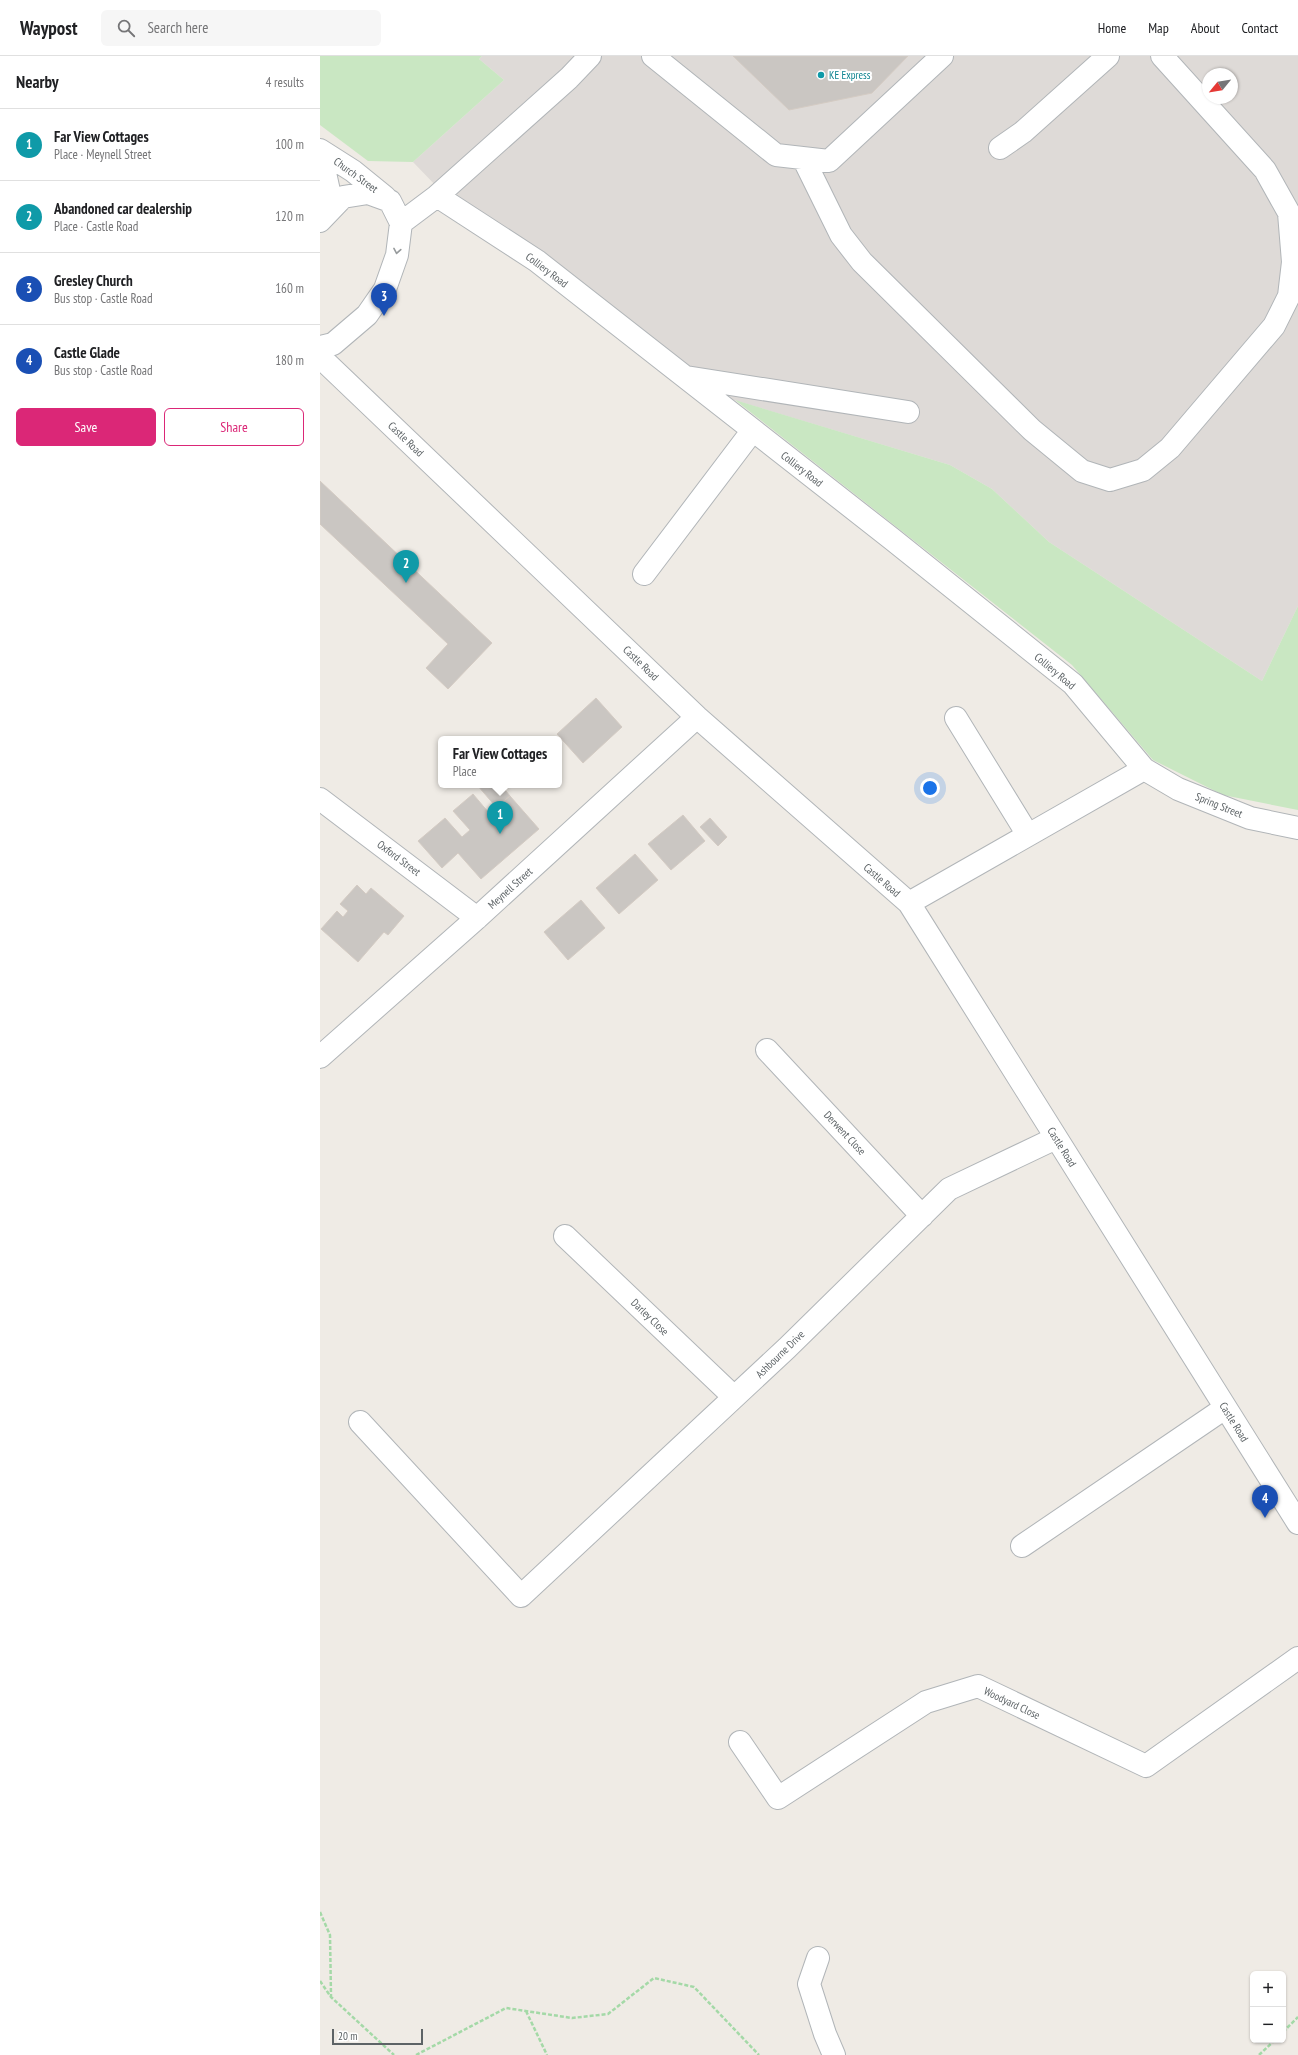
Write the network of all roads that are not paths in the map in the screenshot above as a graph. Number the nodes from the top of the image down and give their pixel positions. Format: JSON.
{"nodes":[{"id":1,"x":590,"y":56,"type":"edge"},
{"id":2,"x":653,"y":56,"type":"edge"},
{"id":3,"x":942,"y":56,"type":"edge"},
{"id":4,"x":1108,"y":56,"type":"edge"},
{"id":5,"x":1162,"y":56,"type":"edge"},
{"id":6,"x":1000,"y":148,"type":"dead end"},
{"id":7,"x":320,"y":150,"type":"edge"},
{"id":8,"x":803,"y":158,"type":"junction"},
{"id":9,"x":437,"y":196,"type":"junction"},
{"id":10,"x":390,"y":201,"type":"junction"},
{"id":11,"x":322,"y":219,"type":"edge"},
{"id":12,"x":401,"y":223,"type":"junction"},
{"id":13,"x":320,"y":347,"type":"edge"},
{"id":14,"x":320,"y":357,"type":"edge"},
{"id":15,"x":684,"y":376,"type":"junction"},
{"id":16,"x":908,"y":412,"type":"dead end"},
{"id":17,"x":753,"y":430,"type":"junction"},
{"id":18,"x":644,"y":574,"type":"dead end"},
{"id":19,"x":697,"y":717,"type":"junction"},
{"id":20,"x":956,"y":718,"type":"dead end"},
{"id":21,"x":1144,"y":769,"type":"junction"},
{"id":22,"x":320,"y":799,"type":"edge"},
{"id":23,"x":1298,"y":828,"type":"edge"},
{"id":24,"x":1028,"y":835,"type":"junction"},
{"id":25,"x":908,"y":903,"type":"junction"},
{"id":26,"x":477,"y":918,"type":"junction"},
{"id":27,"x":767,"y":1050,"type":"dead end"},
{"id":28,"x":320,"y":1057,"type":"edge"},
{"id":29,"x":1056,"y":1138,"type":"junction"},
{"id":30,"x":922,"y":1216,"type":"junction"},
{"id":31,"x":565,"y":1236,"type":"dead end"},
{"id":32,"x":734,"y":1398,"type":"junction"},
{"id":33,"x":1225,"y":1408,"type":"junction"},
{"id":34,"x":360,"y":1422,"type":"dead end"},
{"id":35,"x":1298,"y":1523,"type":"edge"},
{"id":36,"x":1022,"y":1546,"type":"dead end"},
{"id":37,"x":1298,"y":1658,"type":"edge"},
{"id":38,"x":740,"y":1742,"type":"dead end"},
{"id":39,"x":818,"y":1958,"type":"dead end"},
{"id":40,"x":834,"y":2055,"type":"edge"}],
"edges":[{"from":1,"to":9,"type":"street"},
{"from":2,"to":8,"type":"street"},
{"from":3,"to":8,"type":"street"},
{"from":4,"to":6,"type":"street"},
{"from":5,"to":8,"type":"street"},
{"from":7,"to":10,"type":"street","name":"Church Street"},
{"from":7,"to":11,"type":"street","name":"Church Street"},
{"from":9,"to":12,"type":"street"},
{"from":9,"to":15,"type":"street","name":"Colliery Road"},
{"from":10,"to":11,"type":"street"},
{"from":10,"to":12,"type":"street"},
{"from":12,"to":13,"type":"street","one_way":true},
{"from":14,"to":19,"type":"street","name":"Castle Road"},
{"from":15,"to":16,"type":"street"},
{"from":15,"to":17,"type":"street","name":"Colliery Road"},
{"from":17,"to":18,"type":"street"},
{"from":17,"to":21,"type":"street","name":"Colliery Road"},
{"from":19,"to":25,"type":"street","name":"Castle Road"},
{"from":19,"to":26,"type":"street","name":"Meynell Street"},
{"from":20,"to":24,"type":"street"},
{"from":21,"to":23,"type":"street","name":"Spring Street"},
{"from":21,"to":24,"type":"street"},
{"from":22,"to":26,"type":"street","name":"Oxford Street"},
{"from":24,"to":25,"type":"street"},
{"from":25,"to":29,"type":"street","name":"Castle Road"},
{"from":26,"to":28,"type":"street","name":"Meynell Street"},
{"from":27,"to":30,"type":"street","name":"Derwent Close"},
{"from":29,"to":30,"type":"street","name":"Ashbourne Drive"},
{"from":29,"to":33,"type":"street","name":"Castle Road"},
{"from":30,"to":32,"type":"street","name":"Ashbourne Drive"},
{"from":31,"to":32,"type":"street","name":"Darley Close"},
{"from":32,"to":34,"type":"street","name":"Ashbourne Drive"},
{"from":33,"to":35,"type":"street","name":"Castle Road"},
{"from":33,"to":36,"type":"street"},
{"from":37,"to":38,"type":"street","name":"Woodyard Close"},
{"from":39,"to":40,"type":"street"}]}
